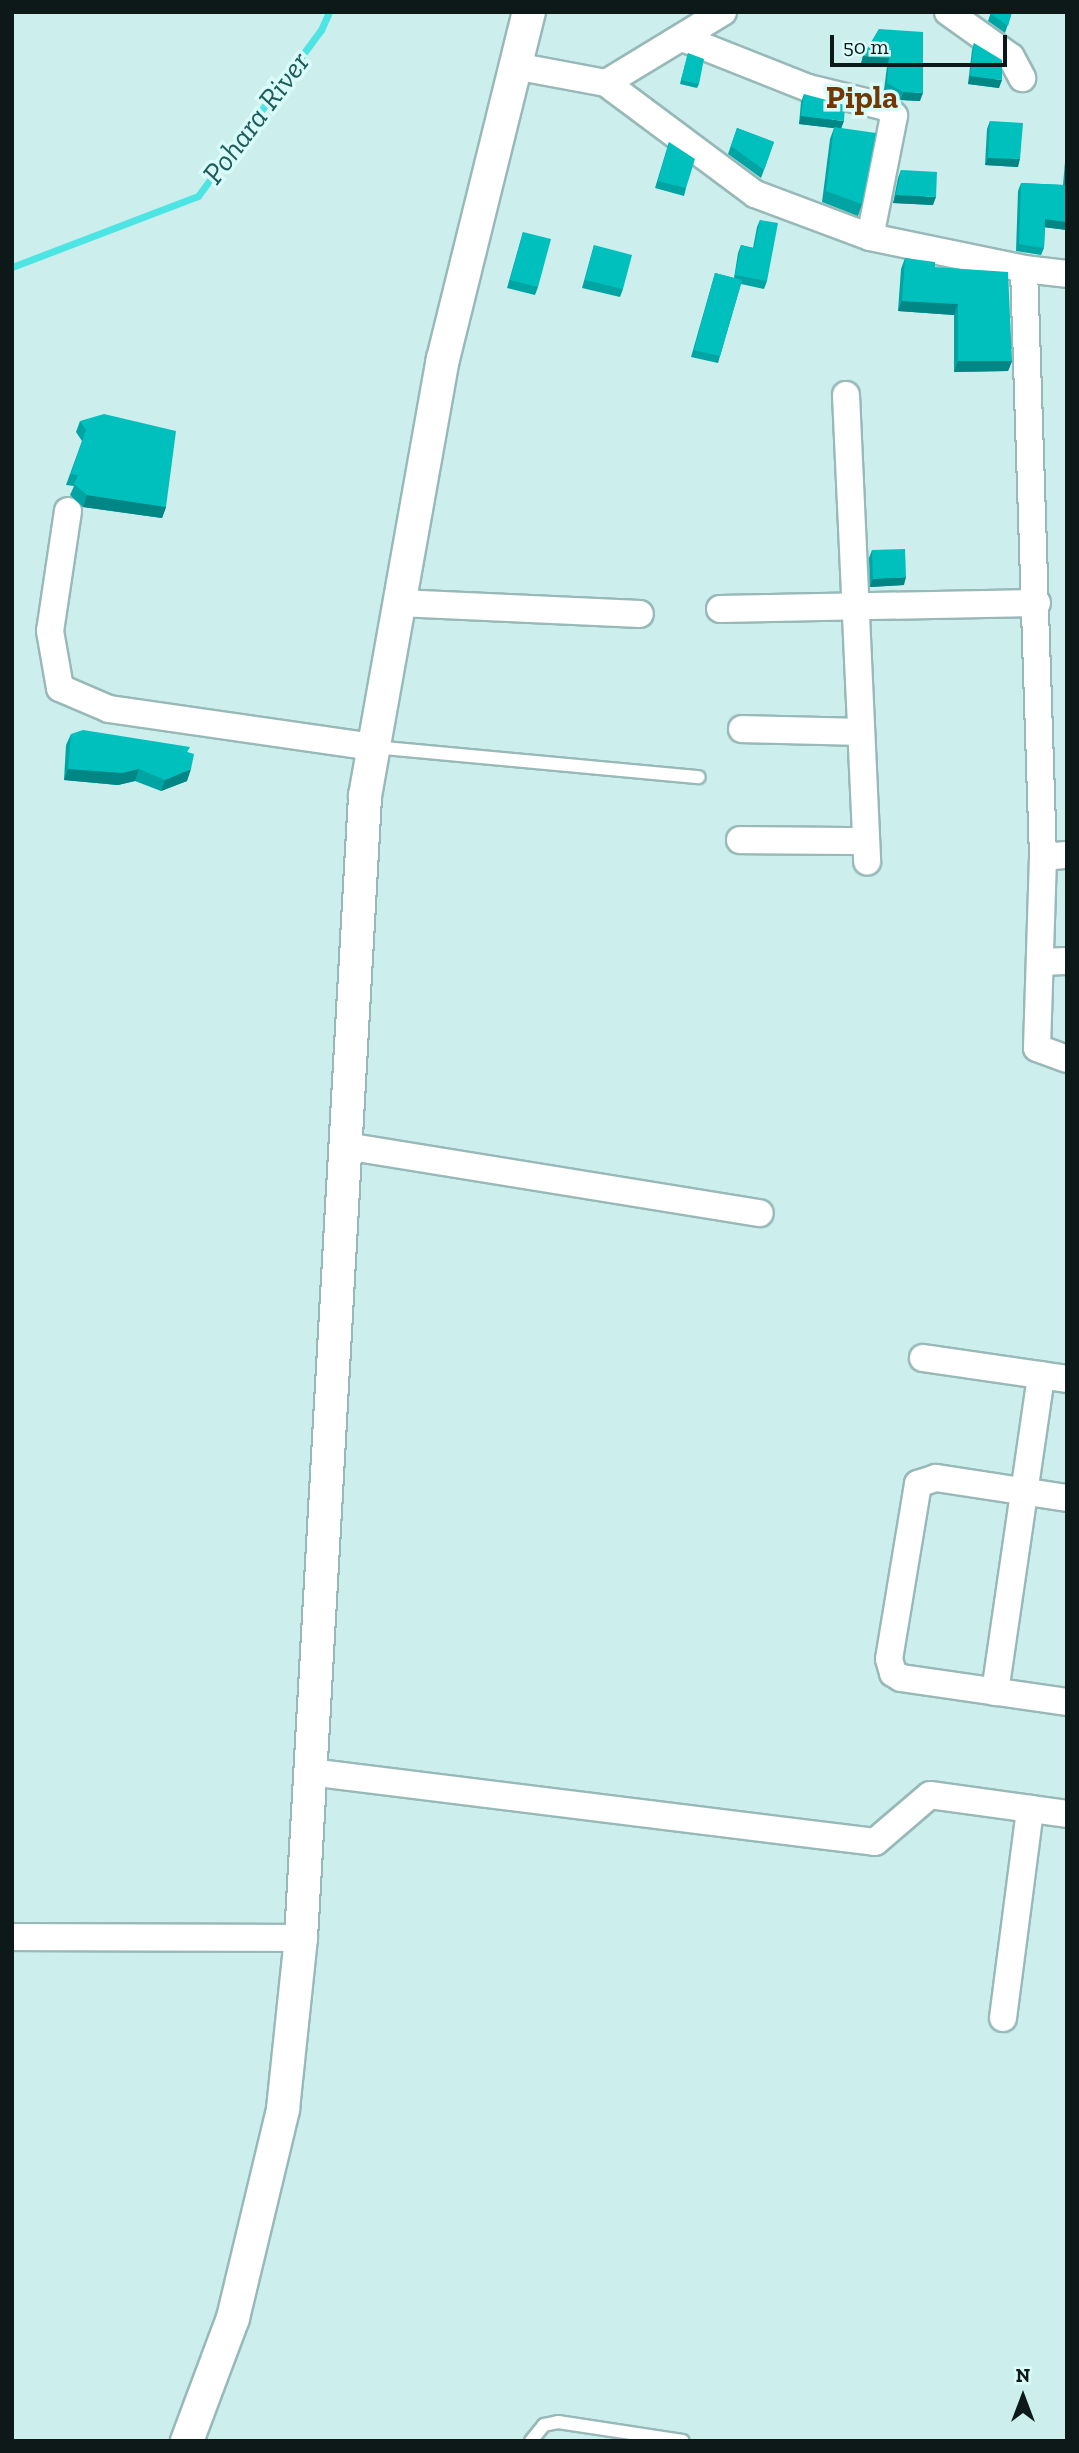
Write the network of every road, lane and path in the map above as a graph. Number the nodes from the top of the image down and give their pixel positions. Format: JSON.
{"nodes":[{"id":1,"x":528,"y":12,"type":"edge"},
{"id":2,"x":723,"y":12,"type":"edge"},
{"id":3,"x":948,"y":12,"type":"edge"},
{"id":4,"x":682,"y":38,"type":"junction"},
{"id":5,"x":515,"y":66,"type":"junction"},
{"id":6,"x":1022,"y":78,"type":"dead end"},
{"id":7,"x":606,"y":83,"type":"junction"},
{"id":8,"x":870,"y":237,"type":"junction"},
{"id":9,"x":1024,"y":269,"type":"junction"},
{"id":10,"x":1067,"y":274,"type":"edge"},
{"id":11,"x":846,"y":395,"type":"dead end"},
{"id":12,"x":68,"y":511,"type":"dead end"},
{"id":13,"x":399,"y":603,"type":"junction"},
{"id":14,"x":1037,"y":603,"type":"junction"},
{"id":15,"x":855,"y":607,"type":"junction"},
{"id":16,"x":720,"y":609,"type":"dead end"},
{"id":17,"x":640,"y":614,"type":"dead end"},
{"id":18,"x":742,"y":729,"type":"dead end"},
{"id":19,"x":861,"y":732,"type":"junction"},
{"id":20,"x":373,"y":747,"type":"junction"},
{"id":21,"x":699,"y":777,"type":"dead end"},
{"id":22,"x":740,"y":840,"type":"dead end"},
{"id":23,"x":1055,"y":856,"type":"edge"},
{"id":24,"x":1067,"y":961,"type":"edge"},
{"id":25,"x":1040,"y":962,"type":"junction"},
{"id":26,"x":1067,"y":1059,"type":"edge"},
{"id":27,"x":345,"y":1146,"type":"junction"},
{"id":28,"x":761,"y":1213,"type":"dead end"},
{"id":29,"x":923,"y":1358,"type":"dead end"},
{"id":30,"x":1041,"y":1375,"type":"junction"},
{"id":31,"x":1067,"y":1379,"type":"edge"},
{"id":32,"x":1024,"y":1492,"type":"junction"},
{"id":33,"x":1067,"y":1498,"type":"edge"},
{"id":34,"x":995,"y":1692,"type":"junction"},
{"id":35,"x":1067,"y":1702,"type":"edge"},
{"id":36,"x":310,"y":1772,"type":"junction"},
{"id":37,"x":1030,"y":1809,"type":"junction"},
{"id":38,"x":1067,"y":1814,"type":"edge"},
{"id":39,"x":12,"y":1937,"type":"edge"},
{"id":40,"x":301,"y":1938,"type":"junction"},
{"id":41,"x":1003,"y":2018,"type":"dead end"},
{"id":42,"x":187,"y":2441,"type":"edge"},
{"id":43,"x":531,"y":2441,"type":"edge"},
{"id":44,"x":683,"y":2441,"type":"edge"}],
"edges":[{"from":1,"to":5,"type":"street"},
{"from":2,"to":4,"type":"street"},
{"from":3,"to":6,"type":"street"},
{"from":4,"to":7,"type":"street"},
{"from":4,"to":8,"type":"street"},
{"from":5,"to":7,"type":"street"},
{"from":5,"to":13,"type":"street"},
{"from":7,"to":8,"type":"street"},
{"from":8,"to":9,"type":"street"},
{"from":9,"to":10,"type":"street"},
{"from":9,"to":14,"type":"street"},
{"from":11,"to":15,"type":"street"},
{"from":12,"to":20,"type":"street"},
{"from":13,"to":17,"type":"street"},
{"from":13,"to":20,"type":"street"},
{"from":14,"to":15,"type":"street"},
{"from":14,"to":23,"type":"street"},
{"from":15,"to":16,"type":"street"},
{"from":15,"to":19,"type":"street"},
{"from":18,"to":19,"type":"street"},
{"from":19,"to":22,"type":"street"},
{"from":20,"to":21,"type":"lane"},
{"from":20,"to":27,"type":"street"},
{"from":23,"to":25,"type":"street"},
{"from":24,"to":25,"type":"street"},
{"from":25,"to":26,"type":"street"},
{"from":27,"to":28,"type":"street"},
{"from":27,"to":36,"type":"street"},
{"from":29,"to":30,"type":"street"},
{"from":30,"to":31,"type":"street"},
{"from":30,"to":32,"type":"street"},
{"from":32,"to":33,"type":"street"},
{"from":32,"to":34,"type":"street"},
{"from":32,"to":34,"type":"street"},
{"from":34,"to":35,"type":"street"},
{"from":36,"to":37,"type":"street"},
{"from":36,"to":40,"type":"street"},
{"from":37,"to":38,"type":"street"},
{"from":37,"to":41,"type":"street"},
{"from":39,"to":40,"type":"street"},
{"from":40,"to":42,"type":"street"},
{"from":43,"to":44,"type":"lane"}]}
